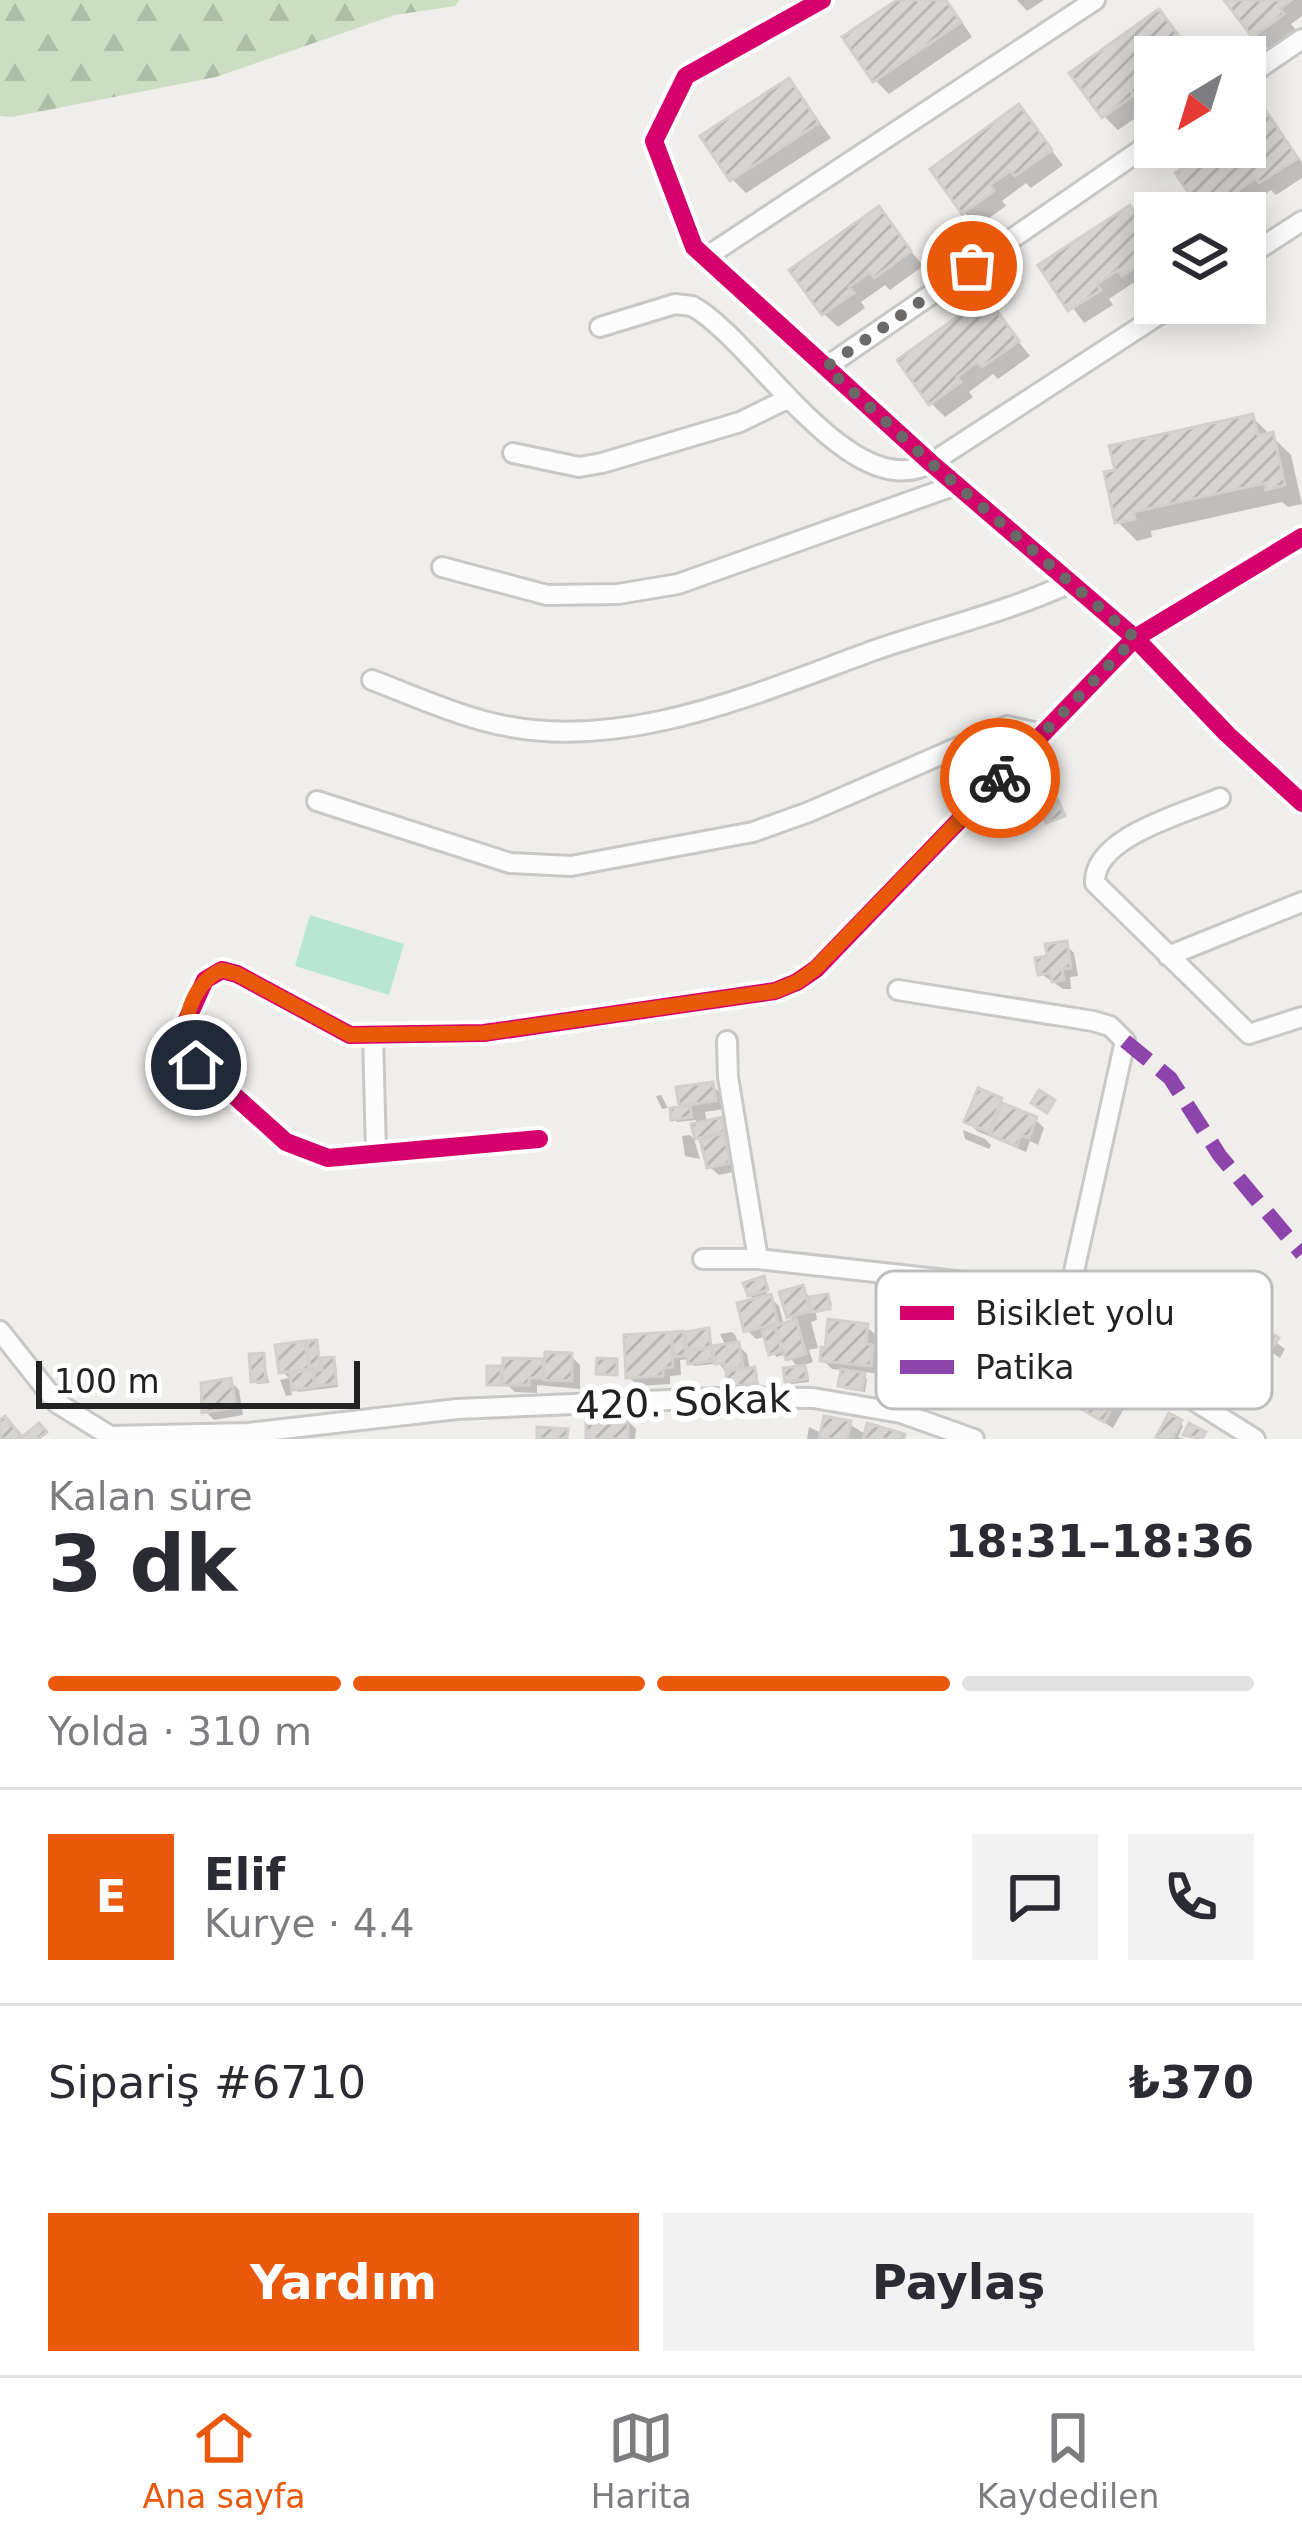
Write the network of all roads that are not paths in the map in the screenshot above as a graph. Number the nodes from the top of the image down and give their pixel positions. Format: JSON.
{"nodes":[{"id":1,"x":822,"y":0,"type":"edge"},
{"id":2,"x":1095,"y":0,"type":"edge"},
{"id":3,"x":796,"y":7,"type":"edge"},
{"id":4,"x":1302,"y":39,"type":"edge"},
{"id":5,"x":1266,"y":64,"type":"edge"},
{"id":6,"x":1134,"y":154,"type":"edge"},
{"id":7,"x":1302,"y":221,"type":"edge"},
{"id":8,"x":1266,"y":244,"type":"edge"},
{"id":9,"x":706,"y":257,"type":"junction"},
{"id":10,"x":1145,"y":324,"type":"edge"},
{"id":11,"x":600,"y":327,"type":"dead end"},
{"id":12,"x":826,"y":367,"type":"junction"},
{"id":13,"x":787,"y":399,"type":"junction"},
{"id":14,"x":513,"y":453,"type":"dead end"},
{"id":15,"x":931,"y":463,"type":"junction"},
{"id":16,"x":956,"y":485,"type":"junction"},
{"id":17,"x":1302,"y":537,"type":"edge"},
{"id":18,"x":442,"y":567,"type":"dead end"},
{"id":19,"x":1070,"y":583,"type":"junction"},
{"id":20,"x":1135,"y":638,"type":"junction"},
{"id":21,"x":372,"y":680,"type":"dead end"},
{"id":22,"x":1043,"y":734,"type":"junction"},
{"id":23,"x":1220,"y":798,"type":"dead end"},
{"id":24,"x":317,"y":801,"type":"dead end"},
{"id":25,"x":1302,"y":803,"type":"edge"},
{"id":26,"x":1302,"y":902,"type":"edge"},
{"id":27,"x":1168,"y":956,"type":"junction"},
{"id":28,"x":898,"y":990,"type":"dead end"},
{"id":29,"x":1302,"y":1017,"type":"edge"},
{"id":30,"x":373,"y":1035,"type":"junction"},
{"id":31,"x":727,"y":1041,"type":"dead end"},
{"id":32,"x":539,"y":1139,"type":"dead end"},
{"id":33,"x":376,"y":1154,"type":"junction"},
{"id":34,"x":704,"y":1258,"type":"dead end"},
{"id":35,"x":758,"y":1259,"type":"junction"},
{"id":36,"x":1075,"y":1271,"type":"edge"},
{"id":37,"x":876,"y":1272,"type":"edge"},
{"id":38,"x":0,"y":1330,"type":"edge"},
{"id":39,"x":876,"y":1409,"type":"edge"},
{"id":40,"x":878,"y":1409,"type":"edge"},
{"id":41,"x":1208,"y":1409,"type":"edge"},
{"id":42,"x":177,"y":1437,"type":"edge"},
{"id":43,"x":974,"y":1439,"type":"edge"},
{"id":44,"x":1256,"y":1439,"type":"edge"}],
"edges":[{"from":1,"to":3,"type":"street"},
{"from":2,"to":9,"type":"street"},
{"from":3,"to":9,"type":"street"},
{"from":4,"to":5,"type":"street"},
{"from":6,"to":12,"type":"street"},
{"from":7,"to":8,"type":"street"},
{"from":9,"to":12,"type":"street"},
{"from":10,"to":15,"type":"street"},
{"from":11,"to":13,"type":"street"},
{"from":12,"to":15,"type":"street"},
{"from":13,"to":14,"type":"street"},
{"from":13,"to":15,"type":"street"},
{"from":15,"to":16,"type":"street"},
{"from":16,"to":18,"type":"street"},
{"from":16,"to":19,"type":"street"},
{"from":17,"to":20,"type":"street"},
{"from":19,"to":20,"type":"street"},
{"from":19,"to":21,"type":"street"},
{"from":20,"to":22,"type":"street"},
{"from":20,"to":25,"type":"street"},
{"from":22,"to":24,"type":"street"},
{"from":22,"to":30,"type":"street"},
{"from":23,"to":27,"type":"street"},
{"from":26,"to":27,"type":"street"},
{"from":27,"to":29,"type":"street"},
{"from":28,"to":36,"type":"street"},
{"from":30,"to":33,"type":"street"},
{"from":30,"to":33,"type":"street"},
{"from":31,"to":35,"type":"street"},
{"from":32,"to":33,"type":"street"},
{"from":34,"to":35,"type":"street"},
{"from":35,"to":37,"type":"street"},
{"from":38,"to":42,"type":"street","name":"420. Sokak"},
{"from":39,"to":42,"type":"street","name":"420. Sokak"},
{"from":40,"to":43,"type":"street","name":"420. Sokak"},
{"from":41,"to":44,"type":"street"}]}
